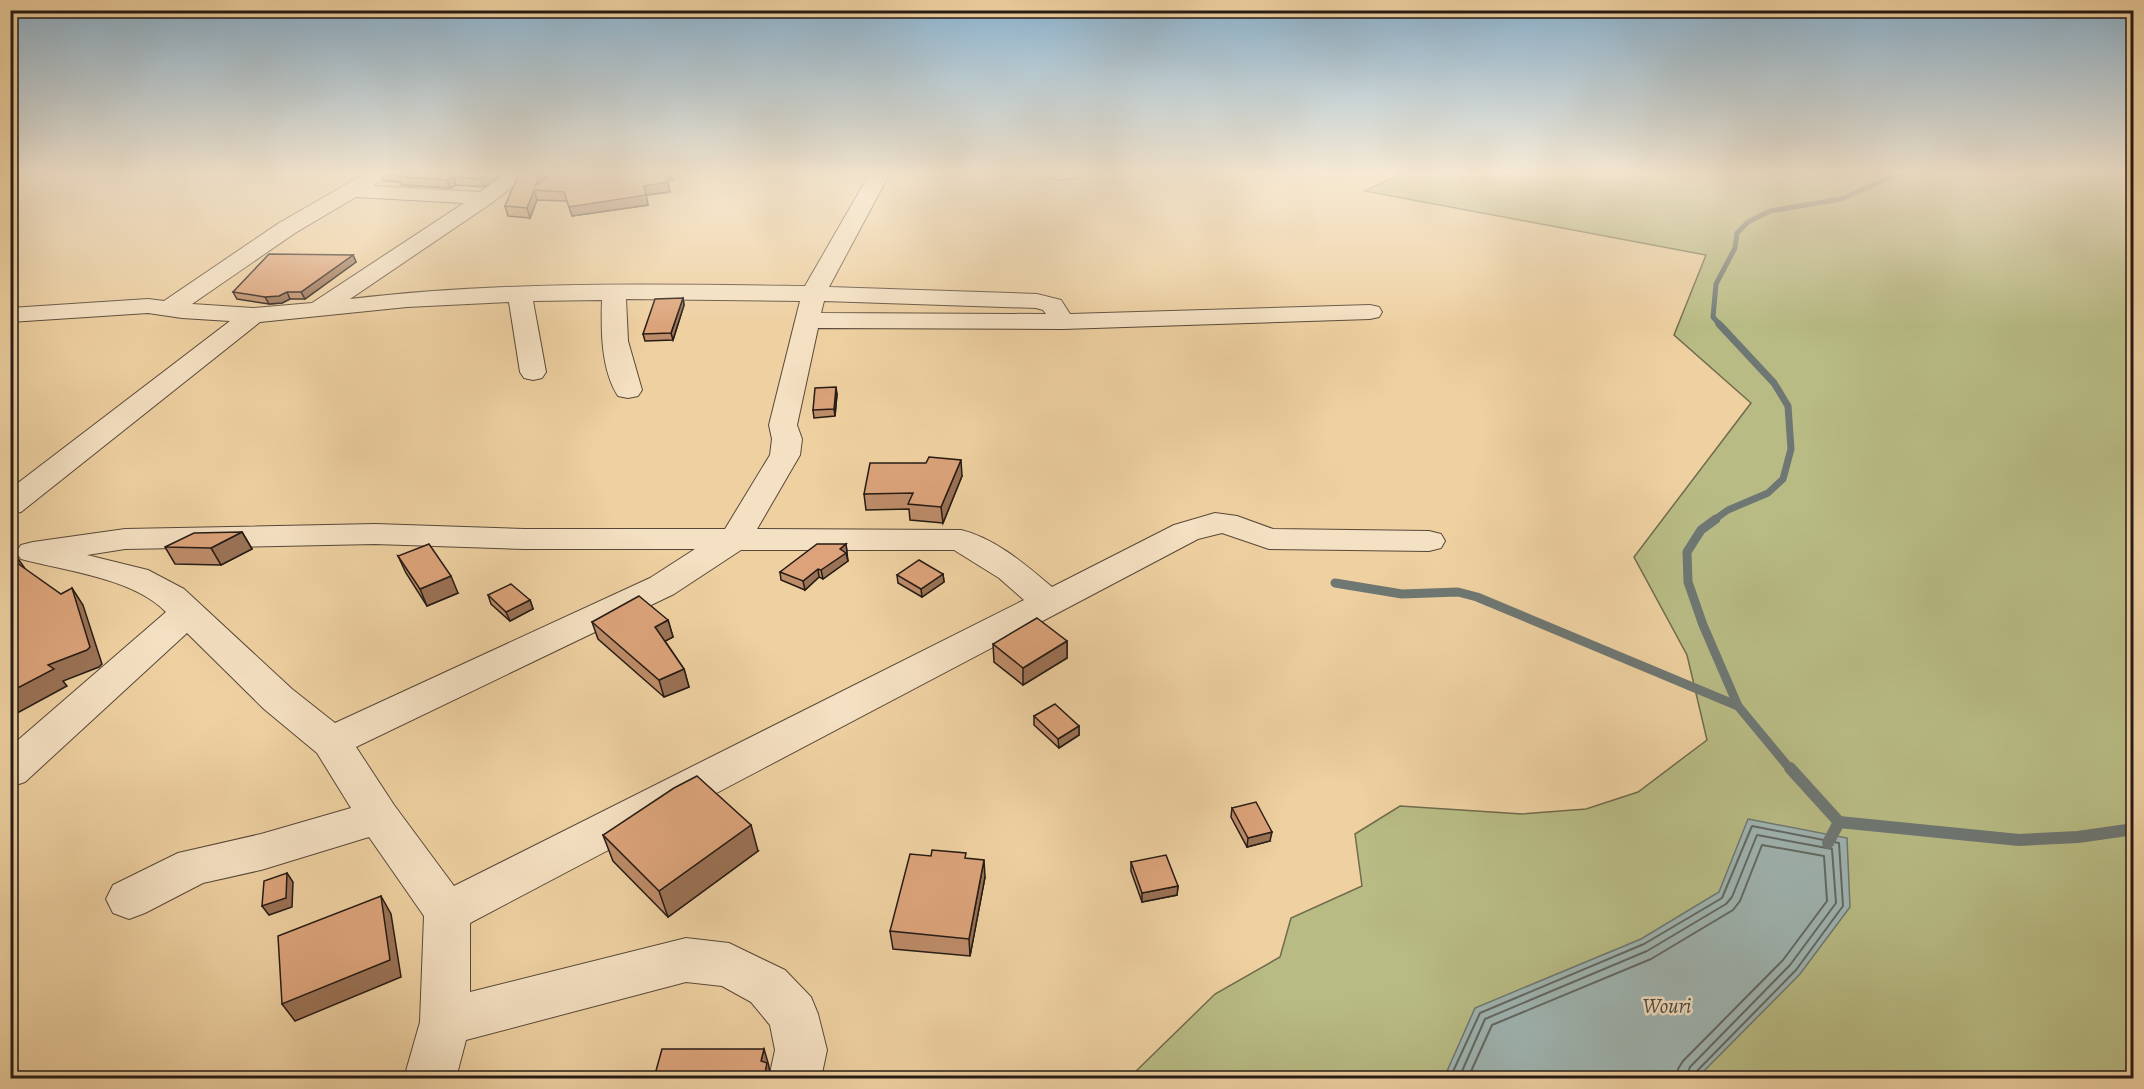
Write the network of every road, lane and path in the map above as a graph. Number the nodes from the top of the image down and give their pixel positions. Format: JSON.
{"nodes":[{"id":1,"x":294,"y":224,"type":"edge"},
{"id":2,"x":447,"y":224,"type":"edge"},
{"id":3,"x":852,"y":224,"type":"edge"},
{"id":4,"x":614,"y":291,"type":"junction"},
{"id":5,"x":814,"y":292,"type":"junction"},
{"id":6,"x":520,"y":295,"type":"junction"},
{"id":7,"x":170,"y":308,"type":"junction"},
{"id":8,"x":317,"y":309,"type":"junction"},
{"id":9,"x":1370,"y":312,"type":"dead end"},
{"id":10,"x":10,"y":315,"type":"edge"},
{"id":11,"x":253,"y":315,"type":"junction"},
{"id":12,"x":809,"y":320,"type":"junction"},
{"id":13,"x":1063,"y":322,"type":"junction"},
{"id":14,"x":533,"y":372,"type":"dead end"},
{"id":15,"x":628,"y":390,"type":"dead end"},
{"id":16,"x":10,"y":505,"type":"edge"},
{"id":17,"x":736,"y":538,"type":"junction"},
{"id":18,"x":1429,"y":541,"type":"dead end"},
{"id":19,"x":22,"y":551,"type":"edge"},
{"id":20,"x":1049,"y":603,"type":"junction"},
{"id":21,"x":187,"y":614,"type":"junction"},
{"id":22,"x":331,"y":742,"type":"junction"},
{"id":23,"x":10,"y":771,"type":"edge"},
{"id":24,"x":379,"y":817,"type":"junction"},
{"id":25,"x":129,"y":899,"type":"dead end"},
{"id":26,"x":447,"y":912,"type":"junction"},
{"id":27,"x":445,"y":1022,"type":"junction"},
{"id":28,"x":430,"y":1078,"type":"edge"},
{"id":29,"x":795,"y":1078,"type":"edge"}],
"edges":[{"from":1,"to":7,"type":"street"},
{"from":2,"to":8,"type":"street"},
{"from":3,"to":5,"type":"street"},
{"from":4,"to":5,"type":"street"},
{"from":4,"to":6,"type":"street"},
{"from":4,"to":15,"type":"street"},
{"from":5,"to":12,"type":"street"},
{"from":5,"to":13,"type":"street"},
{"from":6,"to":8,"type":"street"},
{"from":6,"to":14,"type":"street"},
{"from":7,"to":10,"type":"street"},
{"from":7,"to":11,"type":"street"},
{"from":8,"to":11,"type":"street"},
{"from":9,"to":13,"type":"street"},
{"from":11,"to":16,"type":"street"},
{"from":12,"to":13,"type":"street"},
{"from":12,"to":17,"type":"street"},
{"from":17,"to":19,"type":"street"},
{"from":17,"to":20,"type":"street"},
{"from":17,"to":22,"type":"street"},
{"from":18,"to":20,"type":"street"},
{"from":19,"to":21,"type":"street"},
{"from":20,"to":26,"type":"street"},
{"from":21,"to":22,"type":"street"},
{"from":21,"to":23,"type":"street"},
{"from":22,"to":24,"type":"street"},
{"from":24,"to":25,"type":"street"},
{"from":24,"to":26,"type":"street"},
{"from":26,"to":27,"type":"street"},
{"from":27,"to":28,"type":"street"},
{"from":27,"to":29,"type":"street"}]}
